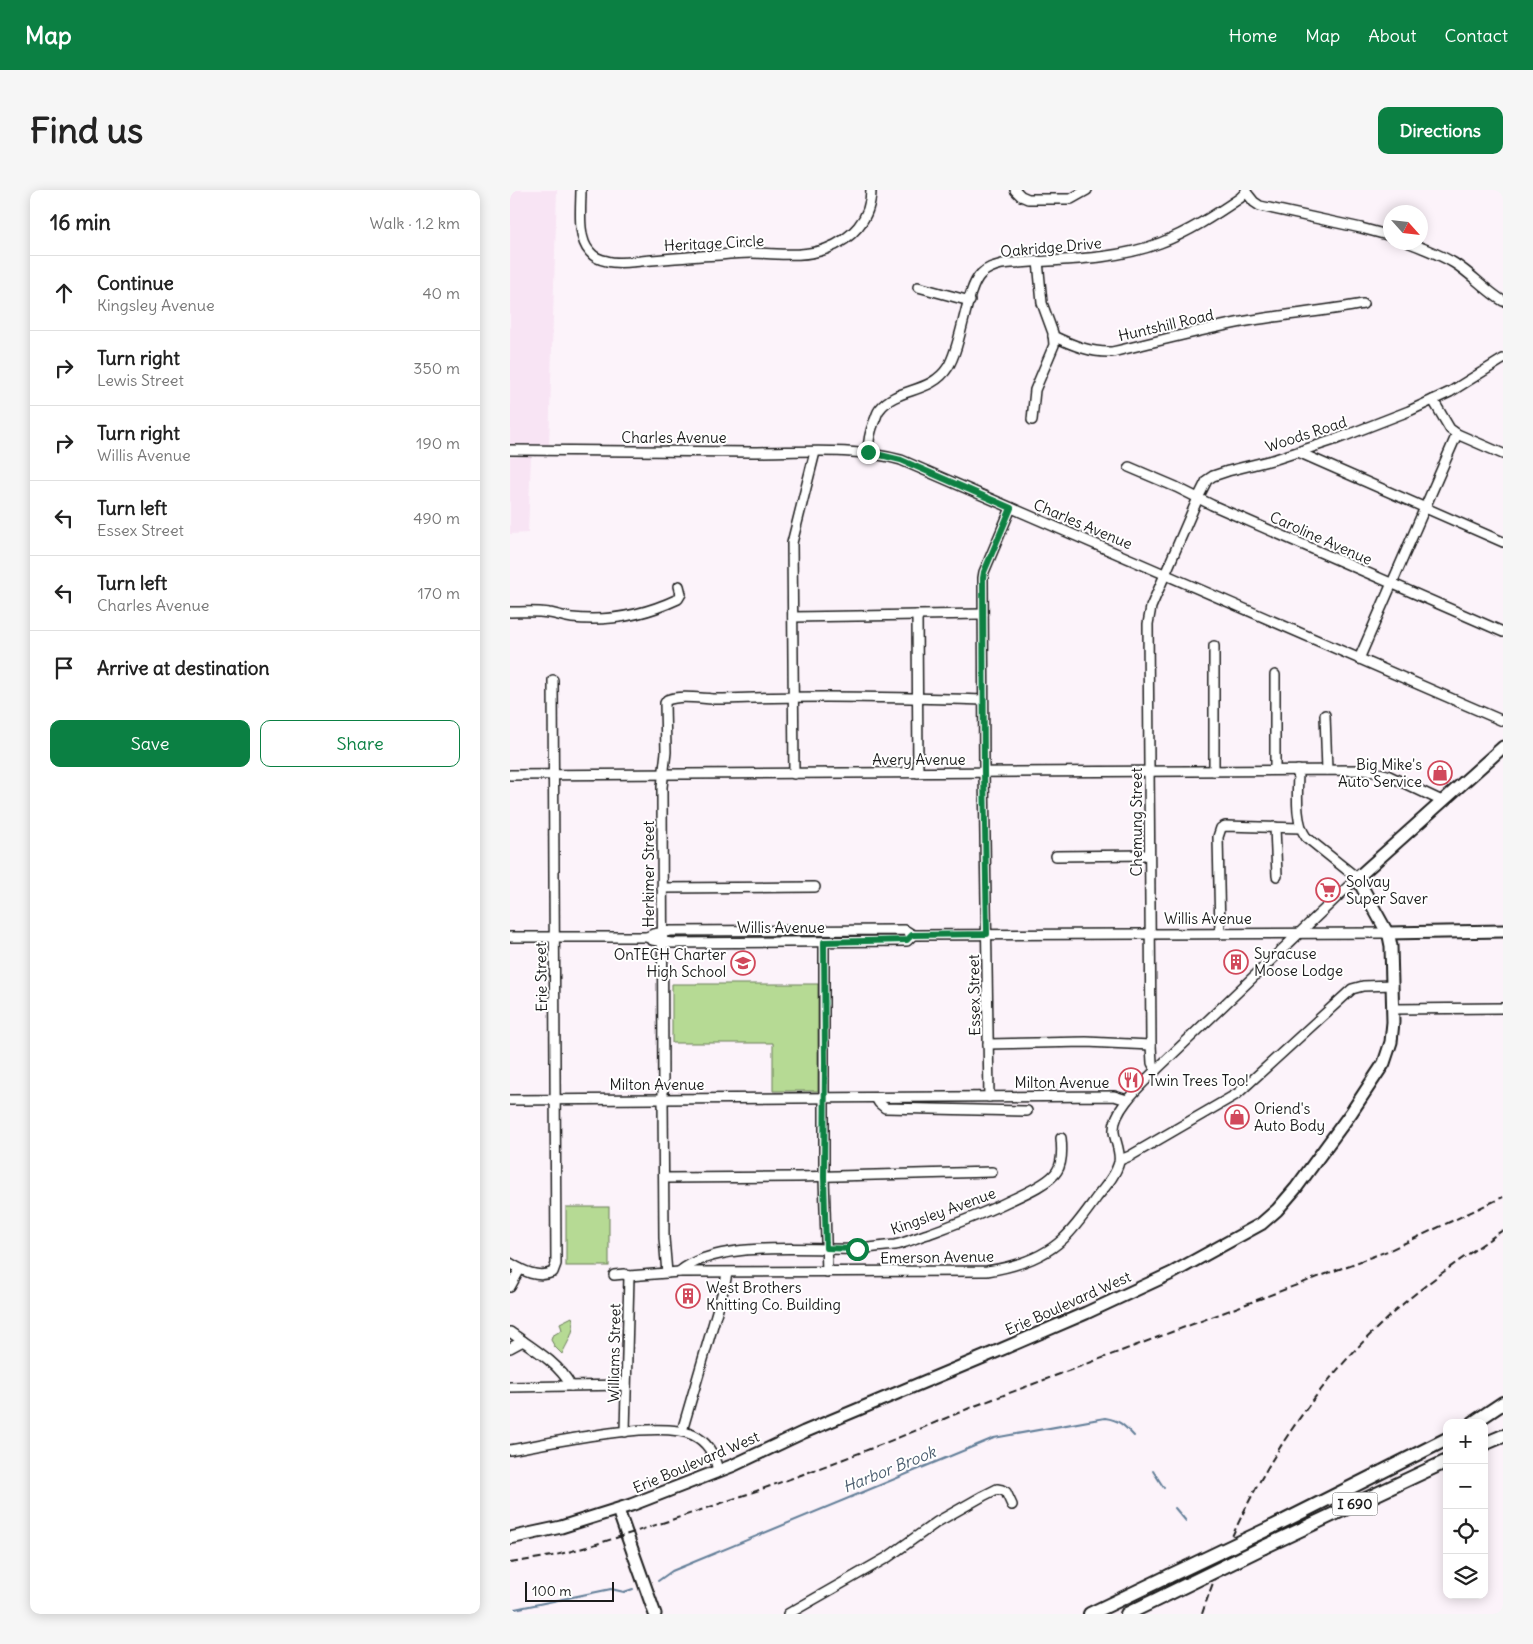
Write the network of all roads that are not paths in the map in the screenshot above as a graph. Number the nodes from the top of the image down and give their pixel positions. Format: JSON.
{"nodes":[{"id":1,"x":581,"y":190,"type":"edge"},
{"id":2,"x":871,"y":190,"type":"edge"},
{"id":3,"x":1015,"y":190,"type":"edge"},
{"id":4,"x":1087,"y":190,"type":"edge"},
{"id":5,"x":1246,"y":191,"type":"edge"},
{"id":6,"x":1383,"y":234,"type":"edge"},
{"id":7,"x":1427,"y":250,"type":"edge"},
{"id":8,"x":1038,"y":261,"type":"junction"},
{"id":9,"x":918,"y":287,"type":"dead end"},
{"id":10,"x":970,"y":301,"type":"junction"},
{"id":11,"x":1503,"y":301,"type":"edge"},
{"id":12,"x":1363,"y":304,"type":"dead end"},
{"id":13,"x":1053,"y":336,"type":"junction"},
{"id":14,"x":1503,"y":359,"type":"edge"},
{"id":15,"x":1433,"y":400,"type":"junction"},
{"id":16,"x":1032,"y":420,"type":"dead end"},
{"id":17,"x":1457,"y":434,"type":"junction"},
{"id":18,"x":510,"y":450,"type":"edge"},
{"id":19,"x":815,"y":452,"type":"junction"},
{"id":20,"x":868,"y":452,"type":"junction"},
{"id":21,"x":1298,"y":452,"type":"junction"},
{"id":22,"x":1503,"y":454,"type":"edge"},
{"id":23,"x":1129,"y":467,"type":"dead end"},
{"id":24,"x":1198,"y":498,"type":"junction"},
{"id":25,"x":1011,"y":508,"type":"junction"},
{"id":26,"x":1424,"y":508,"type":"junction"},
{"id":27,"x":1503,"y":542,"type":"edge"},
{"id":28,"x":1165,"y":575,"type":"junction"},
{"id":29,"x":1392,"y":584,"type":"junction"},
{"id":30,"x":679,"y":586,"type":"dead end"},
{"id":31,"x":510,"y":612,"type":"edge"},
{"id":32,"x":983,"y":614,"type":"junction"},
{"id":33,"x":917,"y":615,"type":"junction"},
{"id":34,"x":793,"y":617,"type":"junction"},
{"id":35,"x":1503,"y":632,"type":"edge"},
{"id":36,"x":1214,"y":646,"type":"dead end"},
{"id":37,"x":1359,"y":659,"type":"junction"},
{"id":38,"x":1275,"y":675,"type":"dead end"},
{"id":39,"x":553,"y":680,"type":"dead end"},
{"id":40,"x":794,"y":698,"type":"junction"},
{"id":41,"x":918,"y":698,"type":"junction"},
{"id":42,"x":984,"y":700,"type":"junction"},
{"id":43,"x":1324,"y":715,"type":"dead end"},
{"id":44,"x":1503,"y":721,"type":"edge"},
{"id":45,"x":1503,"y":747,"type":"edge"},
{"id":46,"x":1275,"y":770,"type":"junction"},
{"id":47,"x":1298,"y":770,"type":"junction"},
{"id":48,"x":1327,"y":770,"type":"junction"},
{"id":49,"x":1149,"y":771,"type":"junction"},
{"id":50,"x":1214,"y":771,"type":"junction"},
{"id":51,"x":984,"y":772,"type":"junction"},
{"id":52,"x":918,"y":773,"type":"junction"},
{"id":53,"x":663,"y":774,"type":"junction"},
{"id":54,"x":794,"y":774,"type":"junction"},
{"id":55,"x":510,"y":775,"type":"edge"},
{"id":56,"x":553,"y":775,"type":"junction"},
{"id":57,"x":1442,"y":801,"type":"junction"},
{"id":58,"x":1275,"y":827,"type":"junction"},
{"id":59,"x":1301,"y":828,"type":"junction"},
{"id":60,"x":1149,"y":855,"type":"junction"},
{"id":61,"x":1056,"y":856,"type":"dead end"},
{"id":62,"x":1277,"y":876,"type":"dead end"},
{"id":63,"x":1357,"y":878,"type":"junction"},
{"id":64,"x":816,"y":887,"type":"dead end"},
{"id":65,"x":662,"y":888,"type":"junction"},
{"id":66,"x":662,"y":931,"type":"junction"},
{"id":67,"x":1503,"y":931,"type":"edge"},
{"id":68,"x":1387,"y":932,"type":"junction"},
{"id":69,"x":1220,"y":933,"type":"junction"},
{"id":70,"x":1301,"y":933,"type":"junction"},
{"id":71,"x":987,"y":934,"type":"junction"},
{"id":72,"x":1150,"y":934,"type":"junction"},
{"id":73,"x":912,"y":935,"type":"junction"},
{"id":74,"x":510,"y":937,"type":"edge"},
{"id":75,"x":554,"y":937,"type":"junction"},
{"id":76,"x":647,"y":937,"type":"junction"},
{"id":77,"x":662,"y":942,"type":"junction"},
{"id":78,"x":824,"y":942,"type":"junction"},
{"id":79,"x":1393,"y":985,"type":"junction"},
{"id":80,"x":1503,"y":1008,"type":"edge"},
{"id":81,"x":1393,"y":1009,"type":"junction"},
{"id":82,"x":988,"y":1044,"type":"junction"},
{"id":83,"x":1151,"y":1045,"type":"junction"},
{"id":84,"x":1156,"y":1070,"type":"junction"},
{"id":85,"x":989,"y":1097,"type":"junction"},
{"id":86,"x":825,"y":1098,"type":"junction"},
{"id":87,"x":876,"y":1098,"type":"junction"},
{"id":88,"x":663,"y":1099,"type":"junction"},
{"id":89,"x":510,"y":1100,"type":"edge"},
{"id":90,"x":556,"y":1100,"type":"junction"},
{"id":91,"x":1127,"y":1100,"type":"junction"},
{"id":92,"x":1027,"y":1111,"type":"dead end"},
{"id":93,"x":1062,"y":1138,"type":"dead end"},
{"id":94,"x":1120,"y":1160,"type":"junction"},
{"id":95,"x":992,"y":1172,"type":"dead end"},
{"id":96,"x":824,"y":1177,"type":"junction"},
{"id":97,"x":665,"y":1178,"type":"junction"},
{"id":98,"x":826,"y":1248,"type":"junction"},
{"id":99,"x":510,"y":1263,"type":"edge"},
{"id":100,"x":520,"y":1270,"type":"junction"},
{"id":101,"x":679,"y":1272,"type":"junction"},
{"id":102,"x":727,"y":1272,"type":"junction"},
{"id":103,"x":827,"y":1272,"type":"junction"},
{"id":104,"x":666,"y":1273,"type":"junction"},
{"id":105,"x":614,"y":1275,"type":"dead end"},
{"id":106,"x":629,"y":1276,"type":"junction"},
{"id":107,"x":510,"y":1287,"type":"edge"},
{"id":108,"x":510,"y":1332,"type":"edge"},
{"id":109,"x":523,"y":1341,"type":"junction"},
{"id":110,"x":510,"y":1348,"type":"edge"},
{"id":111,"x":626,"y":1385,"type":"junction"},
{"id":112,"x":571,"y":1386,"type":"junction"},
{"id":113,"x":510,"y":1387,"type":"edge"},
{"id":114,"x":1503,"y":1402,"type":"edge"},
{"id":115,"x":1503,"y":1410,"type":"edge"},
{"id":116,"x":1479,"y":1419,"type":"edge"},
{"id":117,"x":1486,"y":1419,"type":"edge"},
{"id":118,"x":682,"y":1431,"type":"junction"},
{"id":119,"x":625,"y":1432,"type":"junction"},
{"id":120,"x":1503,"y":1436,"type":"edge"},
{"id":121,"x":1443,"y":1441,"type":"edge"},
{"id":122,"x":1488,"y":1442,"type":"edge"},
{"id":123,"x":510,"y":1450,"type":"edge"},
{"id":124,"x":1443,"y":1463,"type":"edge"},
{"id":125,"x":718,"y":1471,"type":"junction"},
{"id":126,"x":1012,"y":1505,"type":"dead end"},
{"id":127,"x":618,"y":1510,"type":"junction"},
{"id":128,"x":510,"y":1538,"type":"edge"},
{"id":129,"x":655,"y":1614,"type":"edge"},
{"id":130,"x":788,"y":1614,"type":"edge"},
{"id":131,"x":1090,"y":1614,"type":"edge"},
{"id":132,"x":1127,"y":1614,"type":"edge"}],
"edges":[{"from":1,"to":2,"type":"street","name":"Heritage Circle"},
{"from":3,"to":4,"type":"street"},
{"from":5,"to":6,"type":"street"},
{"from":5,"to":8,"type":"street","name":"Oakridge Drive"},
{"from":7,"to":11,"type":"street"},
{"from":8,"to":10,"type":"street","name":"Oakridge Drive"},
{"from":8,"to":13,"type":"street"},
{"from":9,"to":10,"type":"street"},
{"from":10,"to":20,"type":"street","name":"Oakridge Drive"},
{"from":12,"to":13,"type":"street","name":"Huntshill Road"},
{"from":13,"to":16,"type":"street"},
{"from":14,"to":15,"type":"street","name":"Woods Road"},
{"from":15,"to":17,"type":"street"},
{"from":15,"to":21,"type":"street","name":"Woods Road"},
{"from":17,"to":22,"type":"street"},
{"from":17,"to":26,"type":"street"},
{"from":18,"to":19,"type":"street","name":"Charles Avenue"},
{"from":19,"to":20,"type":"street","name":"Charles Avenue"},
{"from":19,"to":34,"type":"street"},
{"from":20,"to":25,"type":"street","name":"Charles Avenue"},
{"from":21,"to":24,"type":"street","name":"Woods Road"},
{"from":21,"to":26,"type":"street"},
{"from":23,"to":24,"type":"street","name":"Caroline Avenue"},
{"from":24,"to":28,"type":"street","name":"Woods Road"},
{"from":24,"to":29,"type":"street","name":"Caroline Avenue"},
{"from":25,"to":28,"type":"street","name":"Charles Avenue"},
{"from":25,"to":32,"type":"street","name":"Essex Street"},
{"from":26,"to":27,"type":"street"},
{"from":26,"to":29,"type":"street"},
{"from":28,"to":37,"type":"street","name":"Charles Avenue"},
{"from":28,"to":49,"type":"street","name":"Chemung Street"},
{"from":29,"to":35,"type":"street","name":"Caroline Avenue"},
{"from":29,"to":37,"type":"street"},
{"from":30,"to":31,"type":"street"},
{"from":32,"to":33,"type":"street"},
{"from":32,"to":42,"type":"street","name":"Essex Street"},
{"from":33,"to":34,"type":"street"},
{"from":33,"to":41,"type":"street"},
{"from":34,"to":40,"type":"street"},
{"from":36,"to":50,"type":"street"},
{"from":37,"to":44,"type":"street","name":"Charles Avenue"},
{"from":38,"to":46,"type":"street"},
{"from":39,"to":56,"type":"street","name":"Erie Street"},
{"from":40,"to":41,"type":"street"},
{"from":40,"to":53,"type":"street","name":"Herkimer Street"},
{"from":40,"to":54,"type":"street"},
{"from":41,"to":42,"type":"street"},
{"from":41,"to":52,"type":"street"},
{"from":42,"to":51,"type":"street","name":"Essex Street"},
{"from":43,"to":48,"type":"street"},
{"from":45,"to":57,"type":"main road","name":"Milton Avenue"},
{"from":46,"to":47,"type":"street","name":"Avery Avenue"},
{"from":46,"to":50,"type":"street","name":"Avery Avenue"},
{"from":47,"to":48,"type":"street","name":"Avery Avenue"},
{"from":47,"to":59,"type":"street"},
{"from":48,"to":57,"type":"street","name":"Avery Avenue"},
{"from":49,"to":50,"type":"street","name":"Avery Avenue"},
{"from":49,"to":51,"type":"street","name":"Avery Avenue"},
{"from":49,"to":60,"type":"street","name":"Chemung Street"},
{"from":51,"to":52,"type":"street","name":"Avery Avenue"},
{"from":51,"to":71,"type":"street","name":"Essex Street"},
{"from":52,"to":54,"type":"street","name":"Avery Avenue"},
{"from":53,"to":54,"type":"street","name":"Avery Avenue"},
{"from":53,"to":56,"type":"street","name":"Avery Avenue"},
{"from":53,"to":65,"type":"street","name":"Herkimer Street"},
{"from":55,"to":56,"type":"street","name":"Avery Avenue"},
{"from":56,"to":75,"type":"street","name":"Erie Street"},
{"from":57,"to":63,"type":"main road","name":"Milton Avenue"},
{"from":58,"to":59,"type":"street"},
{"from":58,"to":62,"type":"street"},
{"from":58,"to":69,"type":"street"},
{"from":59,"to":63,"type":"street"},
{"from":60,"to":61,"type":"street"},
{"from":60,"to":72,"type":"street","name":"Chemung Street"},
{"from":63,"to":68,"type":"main road","name":"Erie Boulevard West"},
{"from":63,"to":70,"type":"street","name":"Milton Avenue"},
{"from":64,"to":65,"type":"street"},
{"from":65,"to":66,"type":"street","name":"Herkimer Street"},
{"from":66,"to":73,"type":"street","name":"Willis Avenue"},
{"from":66,"to":76,"type":"street","name":"Willis Avenue"},
{"from":66,"to":77,"type":"street","name":"Herkimer Street"},
{"from":67,"to":68,"type":"main road","name":"Willis Avenue"},
{"from":68,"to":70,"type":"street","name":"Willis Avenue"},
{"from":68,"to":79,"type":"main road","name":"Erie Boulevard West"},
{"from":69,"to":70,"type":"street","name":"Willis Avenue"},
{"from":69,"to":72,"type":"street","name":"Willis Avenue"},
{"from":70,"to":84,"type":"street","name":"Milton Avenue"},
{"from":71,"to":72,"type":"street","name":"Willis Avenue"},
{"from":71,"to":73,"type":"street","name":"Willis Avenue"},
{"from":71,"to":82,"type":"street","name":"Essex Street"},
{"from":72,"to":83,"type":"street","name":"Chemung Street"},
{"from":73,"to":78,"type":"street","name":"Willis Avenue"},
{"from":74,"to":75,"type":"street","name":"Willis Avenue"},
{"from":75,"to":76,"type":"street","name":"Willis Avenue"},
{"from":75,"to":90,"type":"street","name":"Erie Street"},
{"from":76,"to":77,"type":"street","name":"Willis Avenue"},
{"from":77,"to":78,"type":"street","name":"Willis Avenue"},
{"from":77,"to":88,"type":"street","name":"Herkimer Street"},
{"from":78,"to":86,"type":"street"},
{"from":79,"to":81,"type":"main road","name":"Erie Boulevard West"},
{"from":79,"to":94,"type":"street"},
{"from":80,"to":81,"type":"street"},
{"from":81,"to":125,"type":"main road","name":"Erie Boulevard West"},
{"from":82,"to":83,"type":"street"},
{"from":82,"to":85,"type":"street","name":"Essex Street"},
{"from":83,"to":84,"type":"street","name":"Chemung Street"},
{"from":84,"to":91,"type":"street","name":"Milton Avenue"},
{"from":85,"to":87,"type":"street","name":"Milton Avenue"},
{"from":85,"to":91,"type":"street","name":"Milton Avenue"},
{"from":86,"to":87,"type":"street","name":"Milton Avenue"},
{"from":86,"to":88,"type":"street","name":"Milton Avenue"},
{"from":86,"to":96,"type":"street"},
{"from":87,"to":92,"type":"street"},
{"from":88,"to":90,"type":"street","name":"Milton Avenue"},
{"from":88,"to":97,"type":"street","name":"Herkimer Street"},
{"from":89,"to":90,"type":"street","name":"Milton Avenue"},
{"from":90,"to":100,"type":"street","name":"Erie Street"},
{"from":91,"to":94,"type":"street"},
{"from":93,"to":98,"type":"street","name":"Kingsley Avenue"},
{"from":94,"to":103,"type":"street","name":"Emerson Avenue"},
{"from":95,"to":96,"type":"street"},
{"from":96,"to":97,"type":"street"},
{"from":96,"to":98,"type":"street"},
{"from":97,"to":104,"type":"street","name":"Herkimer Street"},
{"from":98,"to":101,"type":"street","name":"Kingsley Avenue"},
{"from":98,"to":103,"type":"street"},
{"from":99,"to":100,"type":"street"},
{"from":100,"to":107,"type":"street"},
{"from":101,"to":102,"type":"street","name":"Emerson Avenue"},
{"from":101,"to":104,"type":"street","name":"Emerson Avenue"},
{"from":102,"to":103,"type":"street","name":"Emerson Avenue"},
{"from":102,"to":118,"type":"street"},
{"from":104,"to":106,"type":"street","name":"Emerson Avenue"},
{"from":105,"to":106,"type":"street","name":"Emerson Avenue"},
{"from":106,"to":111,"type":"street","name":"Williams Street"},
{"from":108,"to":109,"type":"street"},
{"from":109,"to":110,"type":"street"},
{"from":109,"to":112,"type":"street"},
{"from":111,"to":112,"type":"street"},
{"from":111,"to":119,"type":"street","name":"Williams Street"},
{"from":112,"to":113,"type":"street"},
{"from":114,"to":116,"type":"highway"},
{"from":115,"to":117,"type":"highway"},
{"from":118,"to":119,"type":"street"},
{"from":118,"to":125,"type":"street"},
{"from":119,"to":123,"type":"street"},
{"from":120,"to":122,"type":"highway"},
{"from":121,"to":131,"type":"highway","number":"I 690","bridge":true},
{"from":124,"to":132,"type":"highway","number":"I 690","bridge":true},
{"from":125,"to":127,"type":"main road","name":"Erie Boulevard West"},
{"from":126,"to":130,"type":"street"},
{"from":127,"to":128,"type":"main road","name":"Erie Boulevard West"},
{"from":127,"to":129,"type":"main road"}]}
